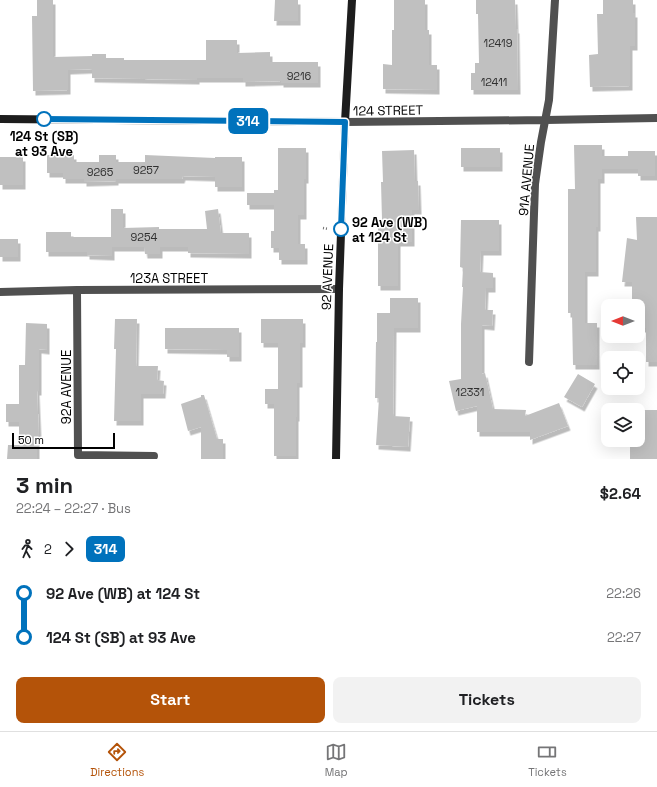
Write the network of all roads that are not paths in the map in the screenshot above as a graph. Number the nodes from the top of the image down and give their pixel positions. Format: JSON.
{"nodes":[{"id":1,"x":352,"y":0,"type":"edge"},
{"id":2,"x":555,"y":0,"type":"edge"},
{"id":3,"x":657,"y":118,"type":"edge"},
{"id":4,"x":0,"y":119,"type":"edge"},
{"id":5,"x":546,"y":120,"type":"junction"},
{"id":6,"x":345,"y":122,"type":"junction"},
{"id":7,"x":339,"y":289,"type":"junction"},
{"id":8,"x":77,"y":290,"type":"junction"},
{"id":9,"x":0,"y":292,"type":"edge"},
{"id":10,"x":528,"y":362,"type":"dead end"},
{"id":11,"x":154,"y":456,"type":"dead end"},
{"id":12,"x":336,"y":459,"type":"edge"}],
"edges":[{"from":1,"to":6,"type":"street","name":"92 AVENUE"},
{"from":2,"to":5,"type":"street","name":"91A AVENUE"},
{"from":3,"to":5,"type":"street","name":"124 STREET"},
{"from":4,"to":6,"type":"street","name":"124 STREET"},
{"from":5,"to":6,"type":"street","name":"124 STREET"},
{"from":5,"to":10,"type":"street","name":"91A AVENUE"},
{"from":6,"to":7,"type":"street","name":"92 AVENUE"},
{"from":7,"to":8,"type":"street","name":"123A STREET"},
{"from":7,"to":12,"type":"street","name":"92 AVENUE"},
{"from":8,"to":9,"type":"street","name":"123A STREET"},
{"from":8,"to":11,"type":"street","name":"92A AVENUE"}]}
